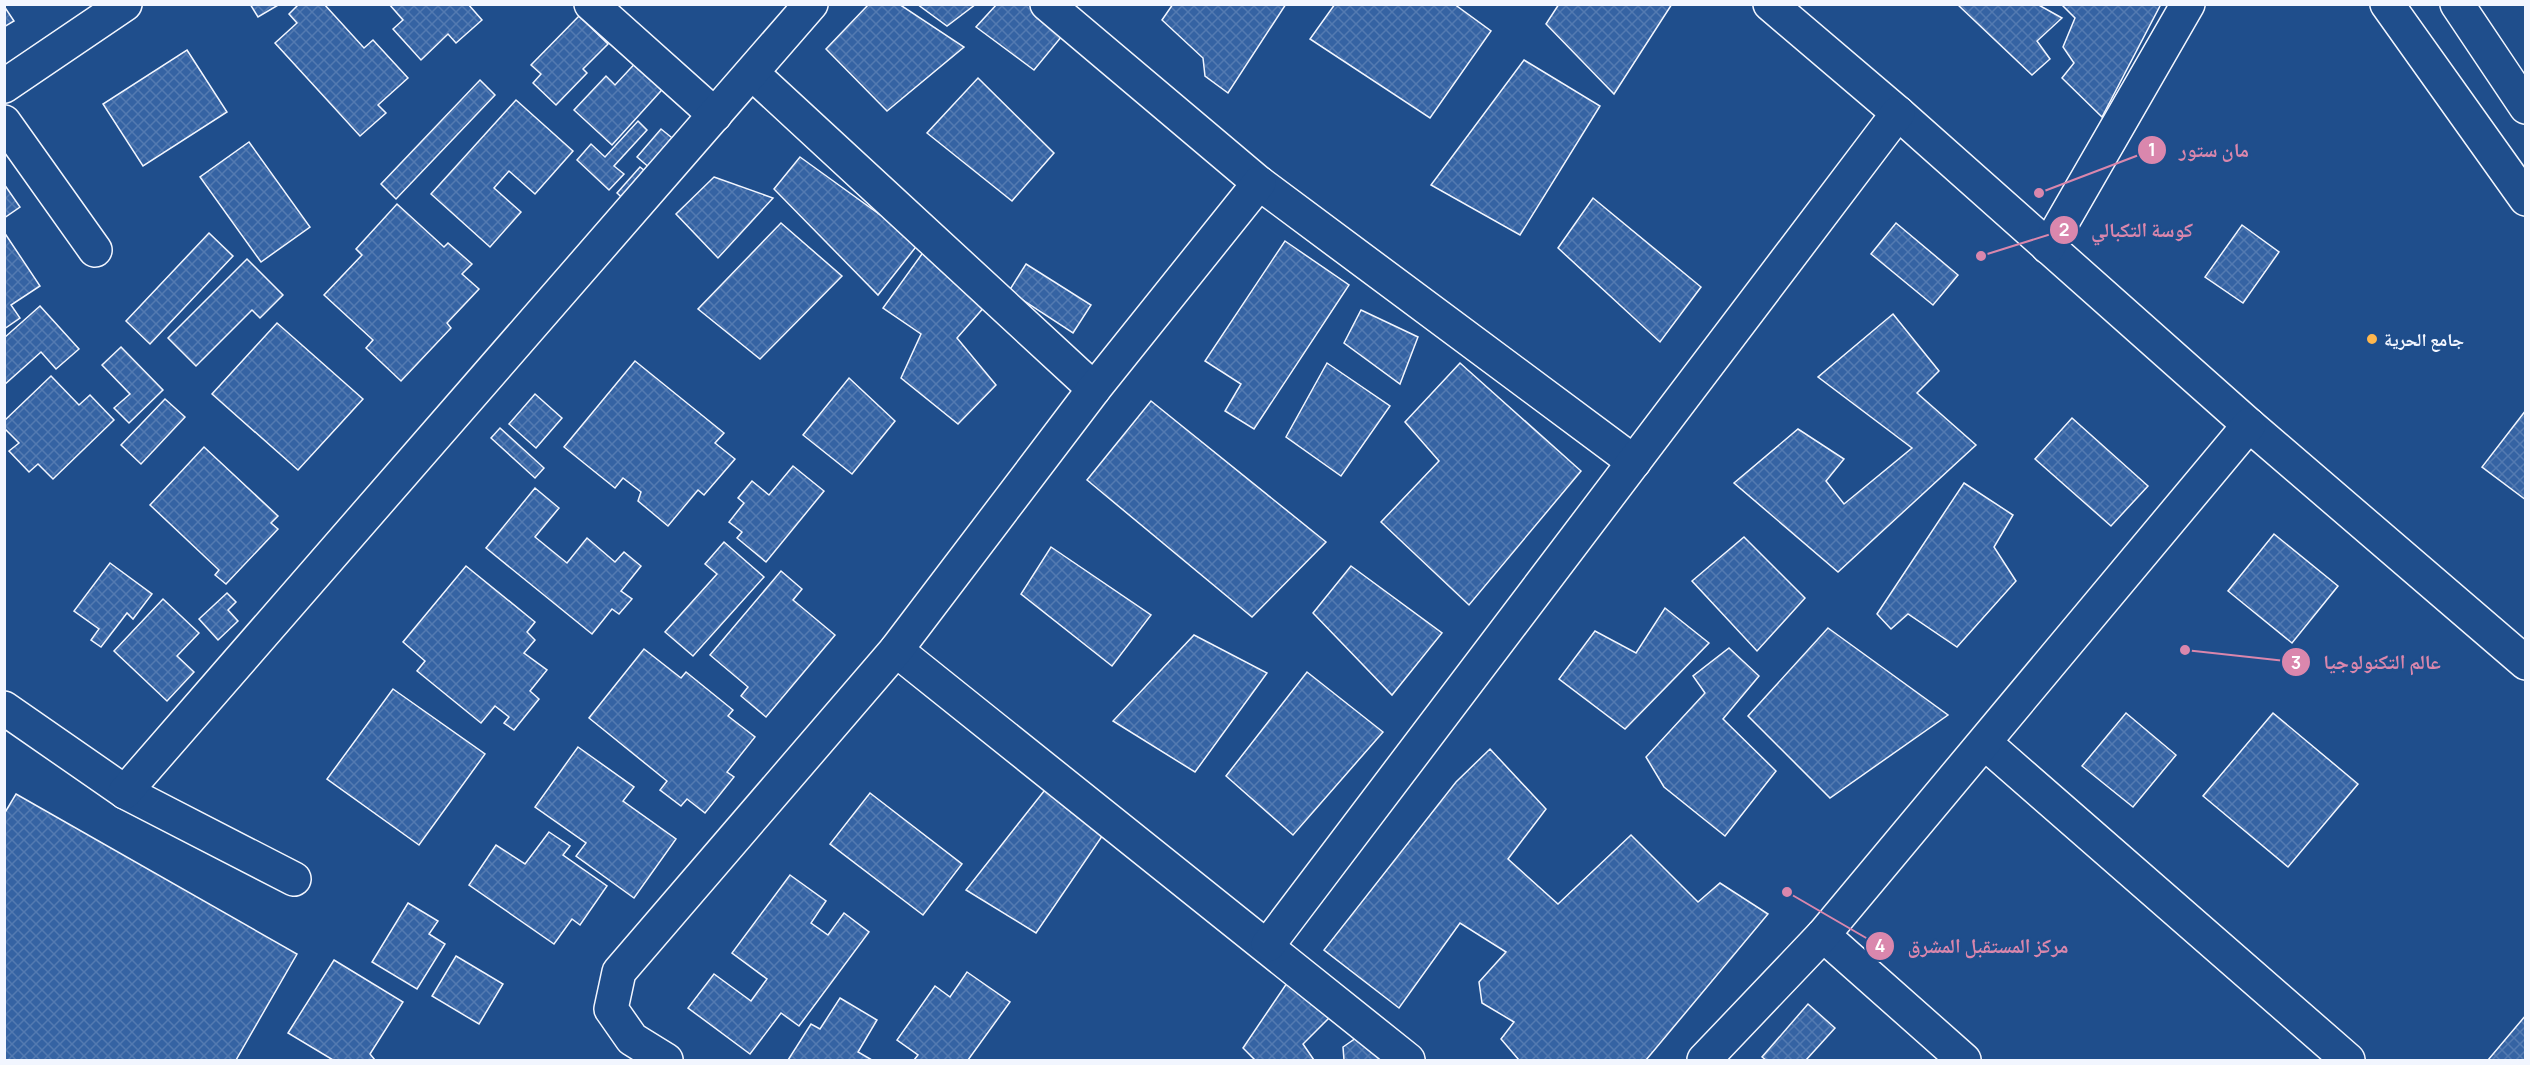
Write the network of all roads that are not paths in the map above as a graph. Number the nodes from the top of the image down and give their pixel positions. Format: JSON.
{"nodes":[{"id":1,"x":125,"y":4,"type":"edge"},
{"id":2,"x":591,"y":4,"type":"edge"},
{"id":3,"x":811,"y":4,"type":"edge"},
{"id":4,"x":1047,"y":4,"type":"edge"},
{"id":5,"x":1770,"y":4,"type":"edge"},
{"id":6,"x":2188,"y":4,"type":"edge"},
{"id":7,"x":2387,"y":4,"type":"edge"},
{"id":8,"x":2457,"y":4,"type":"edge"},
{"id":9,"x":753,"y":74,"type":"junction"},
{"id":10,"x":4,"y":86,"type":"edge"},
{"id":11,"x":2526,"y":107,"type":"edge"},
{"id":12,"x":1898,"y":113,"type":"junction"},
{"id":13,"x":715,"y":115,"type":"junction"},
{"id":14,"x":4,"y":122,"type":"edge"},
{"id":15,"x":1258,"y":183,"type":"junction"},
{"id":16,"x":2526,"y":199,"type":"edge"},
{"id":17,"x":2048,"y":247,"type":"junction"},
{"id":18,"x":95,"y":250,"type":"dead end"},
{"id":19,"x":1094,"y":389,"type":"junction"},
{"id":20,"x":2250,"y":425,"type":"junction"},
{"id":21,"x":1634,"y":462,"type":"junction"},
{"id":22,"x":896,"y":650,"type":"junction"},
{"id":23,"x":2526,"y":663,"type":"edge"},
{"id":24,"x":4,"y":708,"type":"edge"},
{"id":25,"x":1985,"y":743,"type":"junction"},
{"id":26,"x":125,"y":792,"type":"junction"},
{"id":27,"x":294,"y":879,"type":"dead end"},
{"id":28,"x":1823,"y":935,"type":"junction"},
{"id":29,"x":1268,"y":945,"type":"junction"},
{"id":30,"x":666,"y":1060,"type":"edge"},
{"id":31,"x":1408,"y":1060,"type":"edge"},
{"id":32,"x":1704,"y":1060,"type":"edge"},
{"id":33,"x":1964,"y":1060,"type":"edge"},
{"id":34,"x":2348,"y":1060,"type":"edge"}],
"edges":[{"from":1,"to":10,"type":"street"},
{"from":2,"to":13,"type":"street"},
{"from":3,"to":9,"type":"street"},
{"from":4,"to":15,"type":"street"},
{"from":5,"to":12,"type":"street"},
{"from":6,"to":17,"type":"street"},
{"from":7,"to":16,"type":"street"},
{"from":8,"to":11,"type":"street"},
{"from":9,"to":13,"type":"street"},
{"from":9,"to":19,"type":"street"},
{"from":12,"to":17,"type":"street"},
{"from":12,"to":21,"type":"street"},
{"from":13,"to":26,"type":"street"},
{"from":14,"to":18,"type":"street"},
{"from":15,"to":19,"type":"street"},
{"from":15,"to":21,"type":"street"},
{"from":17,"to":20,"type":"street"},
{"from":19,"to":22,"type":"street"},
{"from":20,"to":23,"type":"street"},
{"from":20,"to":25,"type":"street"},
{"from":21,"to":29,"type":"street"},
{"from":22,"to":29,"type":"street"},
{"from":22,"to":30,"type":"street"},
{"from":24,"to":26,"type":"street"},
{"from":25,"to":28,"type":"street"},
{"from":25,"to":34,"type":"street"},
{"from":26,"to":27,"type":"street"},
{"from":28,"to":32,"type":"street"},
{"from":28,"to":33,"type":"street"},
{"from":29,"to":31,"type":"street"}]}
